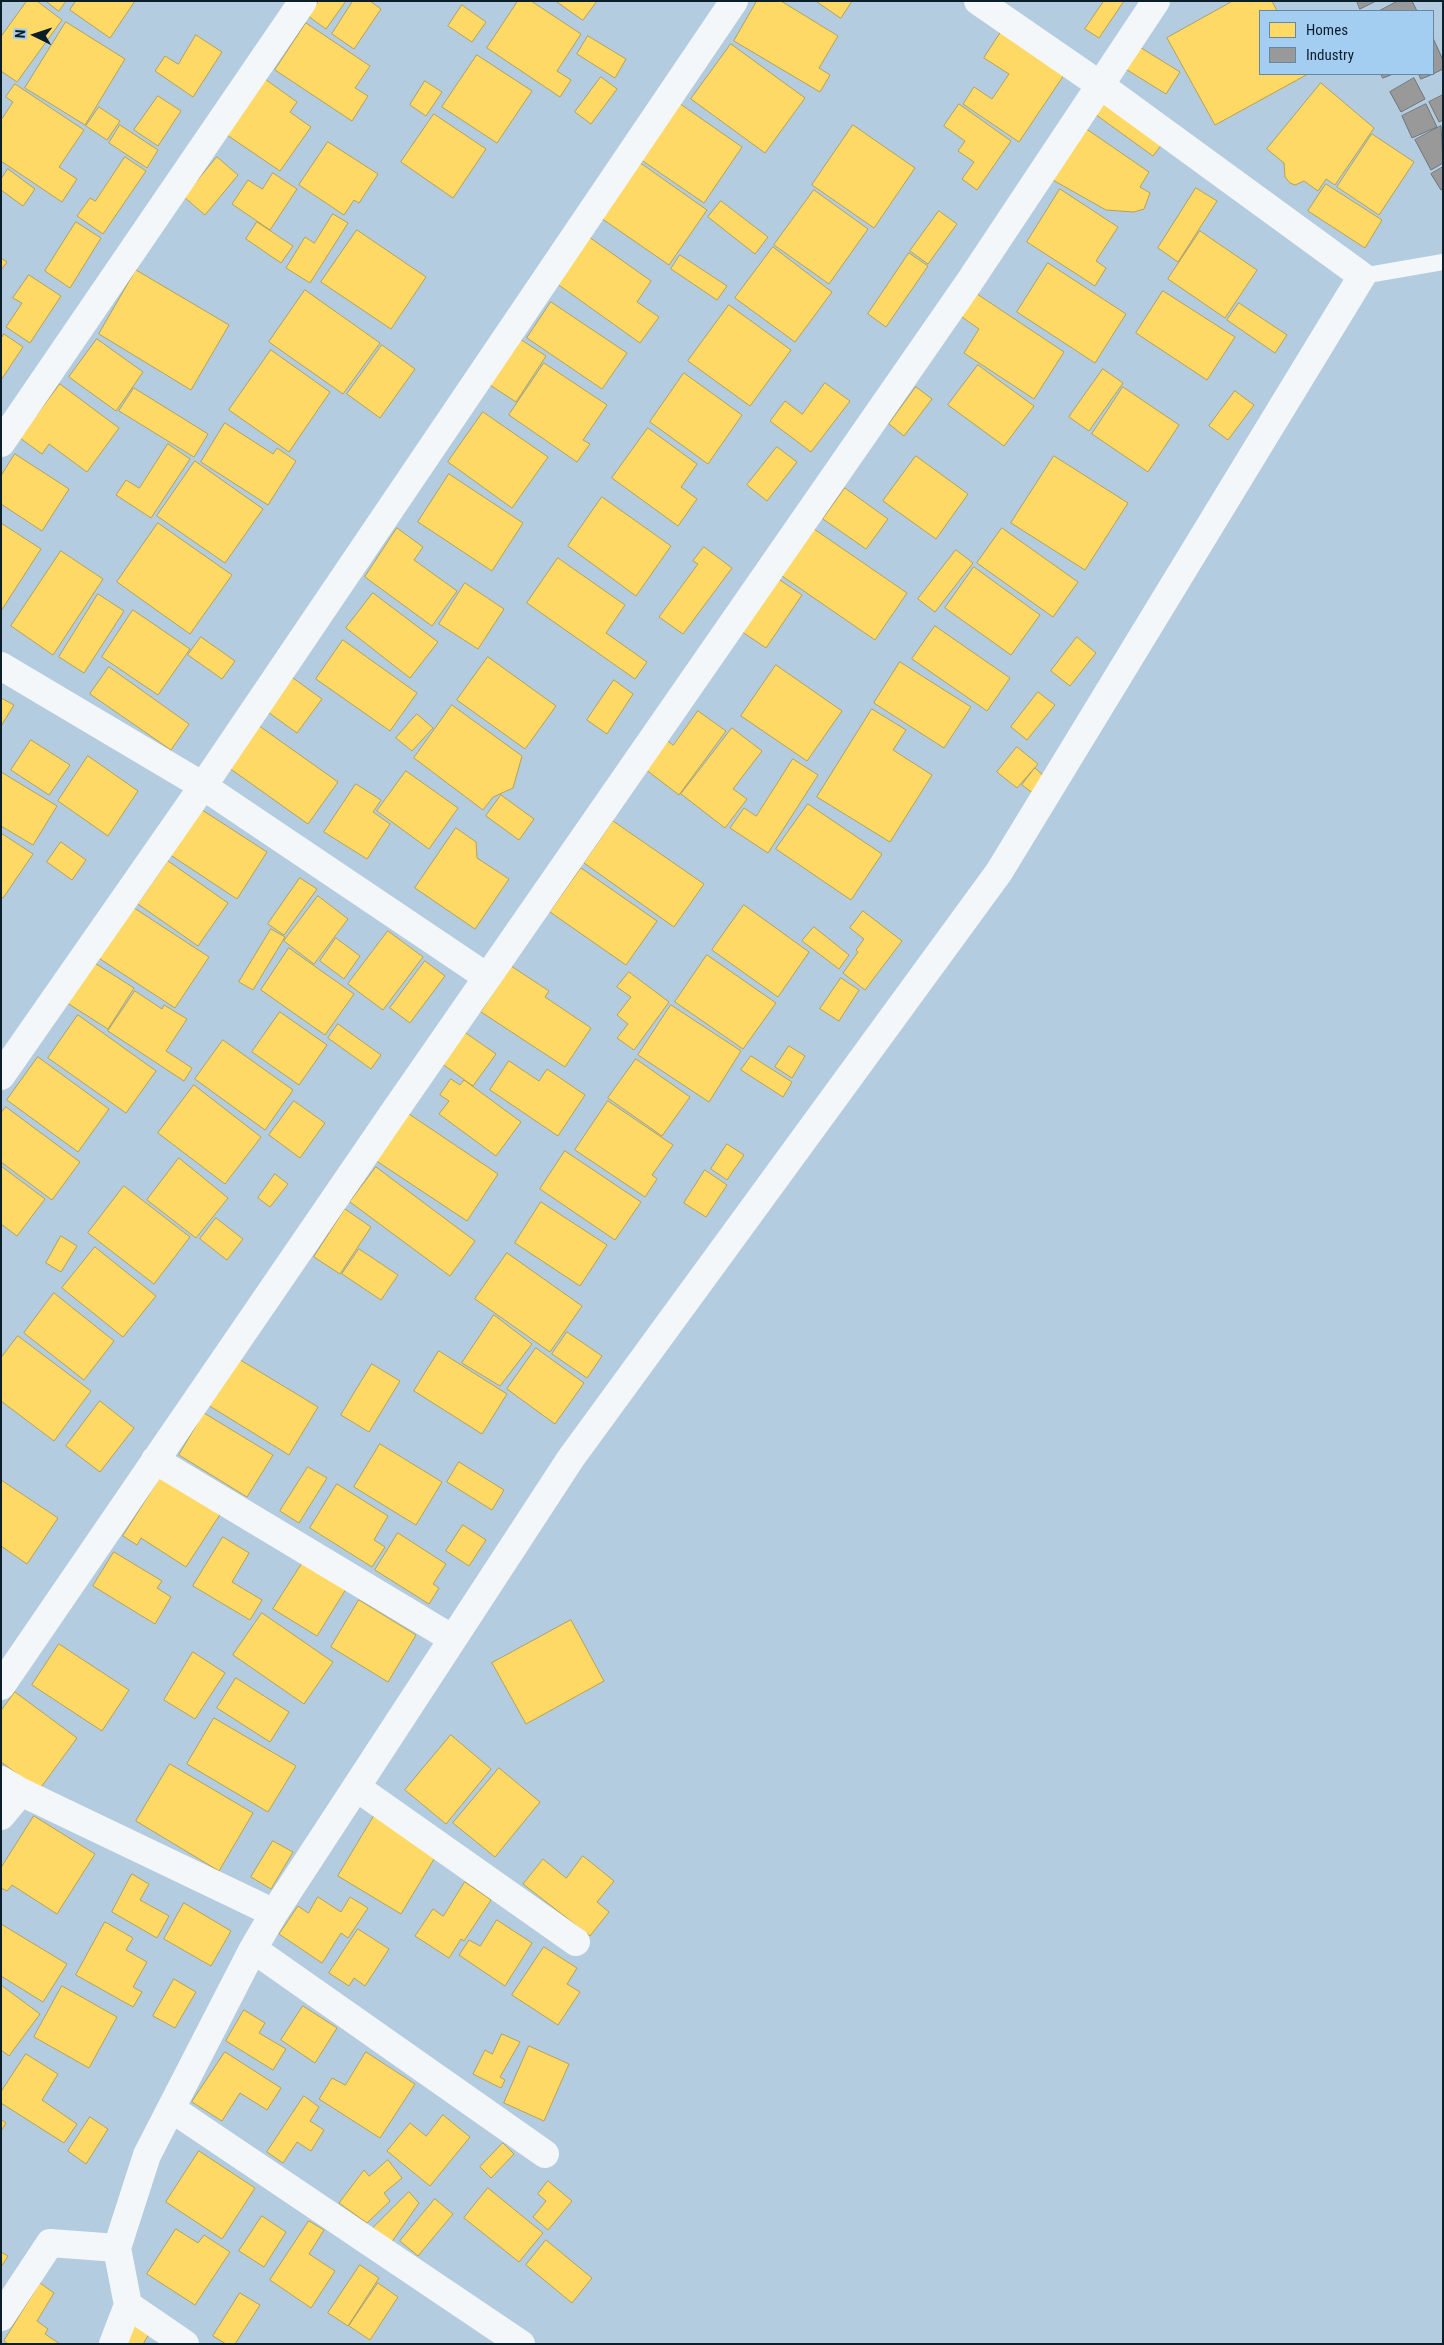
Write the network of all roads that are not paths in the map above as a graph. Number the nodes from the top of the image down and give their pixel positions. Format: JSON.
{"nodes":[{"id":1,"x":303,"y":1,"type":"edge"},
{"id":2,"x":734,"y":1,"type":"edge"},
{"id":3,"x":978,"y":1,"type":"edge"},
{"id":4,"x":1156,"y":1,"type":"edge"},
{"id":5,"x":1100,"y":85,"type":"junction"},
{"id":6,"x":1443,"y":262,"type":"edge"},
{"id":7,"x":1362,"y":276,"type":"junction"},
{"id":8,"x":1,"y":444,"type":"edge"},
{"id":9,"x":1,"y":666,"type":"edge"},
{"id":10,"x":203,"y":786,"type":"junction"},
{"id":11,"x":487,"y":977,"type":"junction"},
{"id":12,"x":1,"y":1076,"type":"edge"},
{"id":13,"x":155,"y":1460,"type":"junction"},
{"id":14,"x":452,"y":1639,"type":"junction"},
{"id":15,"x":1,"y":1686,"type":"edge"},
{"id":16,"x":11,"y":1786,"type":"edge"},
{"id":17,"x":356,"y":1787,"type":"junction"},
{"id":18,"x":1,"y":1816,"type":"edge"},
{"id":19,"x":274,"y":1913,"type":"junction"},
{"id":20,"x":576,"y":1942,"type":"dead end"},
{"id":21,"x":253,"y":1949,"type":"junction"},
{"id":22,"x":172,"y":2109,"type":"junction"},
{"id":23,"x":545,"y":2154,"type":"dead end"},
{"id":24,"x":117,"y":2248,"type":"junction"},
{"id":25,"x":128,"y":2305,"type":"junction"},
{"id":26,"x":1,"y":2317,"type":"edge"},
{"id":27,"x":113,"y":2344,"type":"edge"},
{"id":28,"x":185,"y":2344,"type":"edge"},
{"id":29,"x":521,"y":2344,"type":"edge"}],
"edges":[{"from":1,"to":8,"type":"street"},
{"from":2,"to":10,"type":"street"},
{"from":3,"to":5,"type":"street"},
{"from":4,"to":5,"type":"street"},
{"from":5,"to":7,"type":"street"},
{"from":5,"to":11,"type":"street"},
{"from":6,"to":7,"type":"lane"},
{"from":7,"to":14,"type":"street"},
{"from":9,"to":10,"type":"street"},
{"from":10,"to":11,"type":"street"},
{"from":10,"to":12,"type":"street"},
{"from":11,"to":13,"type":"street"},
{"from":13,"to":14,"type":"street"},
{"from":13,"to":15,"type":"street"},
{"from":14,"to":17,"type":"street"},
{"from":16,"to":18,"type":"street"},
{"from":16,"to":19,"type":"street"},
{"from":17,"to":19,"type":"street"},
{"from":17,"to":20,"type":"street"},
{"from":19,"to":21,"type":"street"},
{"from":21,"to":22,"type":"street"},
{"from":21,"to":23,"type":"street"},
{"from":22,"to":24,"type":"street"},
{"from":22,"to":29,"type":"street"},
{"from":24,"to":25,"type":"street"},
{"from":24,"to":26,"type":"street"},
{"from":25,"to":27,"type":"street"},
{"from":25,"to":28,"type":"street"}]}
